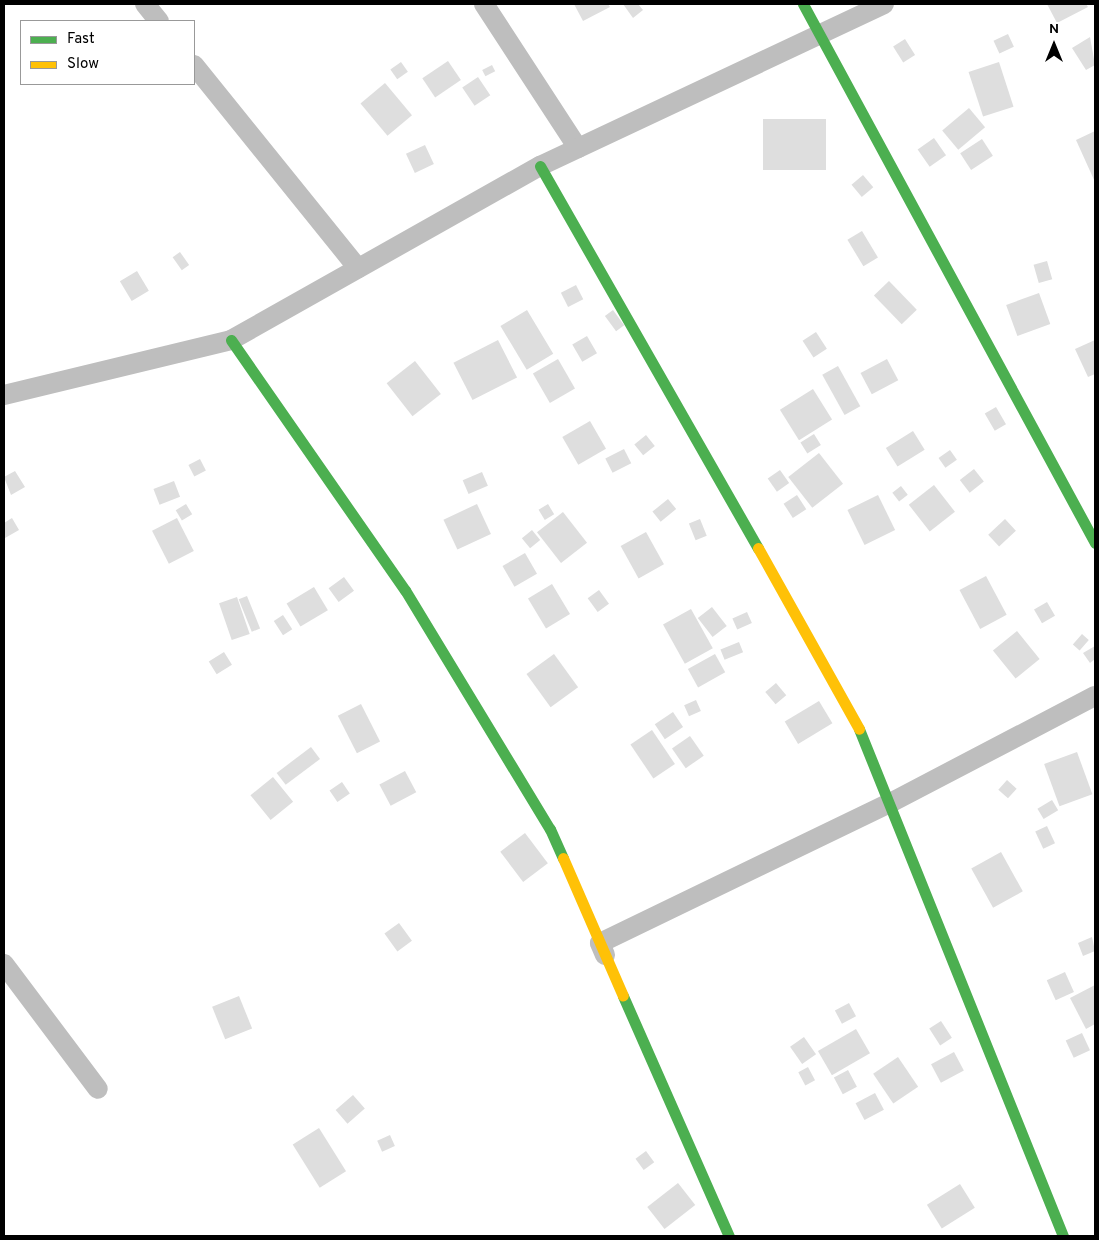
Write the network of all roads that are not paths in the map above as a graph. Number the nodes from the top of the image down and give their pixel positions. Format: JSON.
{"nodes":[{"id":1,"x":145,"y":4,"type":"edge"},
{"id":2,"x":484,"y":4,"type":"edge"},
{"id":3,"x":803,"y":4,"type":"edge"},
{"id":4,"x":884,"y":4,"type":"edge"},
{"id":5,"x":158,"y":20,"type":"edge"},
{"id":6,"x":823,"y":35,"type":"junction"},
{"id":7,"x":195,"y":66,"type":"edge"},
{"id":8,"x":578,"y":148,"type":"junction"},
{"id":9,"x":540,"y":166,"type":"junction"},
{"id":10,"x":358,"y":268,"type":"junction"},
{"id":11,"x":231,"y":340,"type":"junction"},
{"id":12,"x":4,"y":395,"type":"edge"},
{"id":13,"x":1095,"y":543,"type":"edge"},
{"id":14,"x":1095,"y":696,"type":"edge"},
{"id":15,"x":892,"y":802,"type":"junction"},
{"id":16,"x":600,"y":943,"type":"junction"},
{"id":17,"x":4,"y":964,"type":"edge"},
{"id":18,"x":98,"y":1089,"type":"dead end"},
{"id":19,"x":724,"y":1236,"type":"edge"},
{"id":20,"x":729,"y":1236,"type":"edge"},
{"id":21,"x":1063,"y":1236,"type":"edge"}],
"edges":[{"from":1,"to":5,"type":"street"},
{"from":2,"to":8,"type":"street"},
{"from":3,"to":6,"type":"street"},
{"from":4,"to":6,"type":"street"},
{"from":6,"to":8,"type":"street"},
{"from":6,"to":13,"type":"street"},
{"from":7,"to":10,"type":"street"},
{"from":8,"to":9,"type":"street"},
{"from":9,"to":10,"type":"street"},
{"from":9,"to":15,"type":"street"},
{"from":10,"to":11,"type":"street"},
{"from":11,"to":12,"type":"street"},
{"from":11,"to":16,"type":"street"},
{"from":14,"to":15,"type":"street"},
{"from":15,"to":16,"type":"street"},
{"from":15,"to":21,"type":"street"},
{"from":16,"to":19,"type":"street"},
{"from":16,"to":20,"type":"street"},
{"from":17,"to":18,"type":"street"}]}
